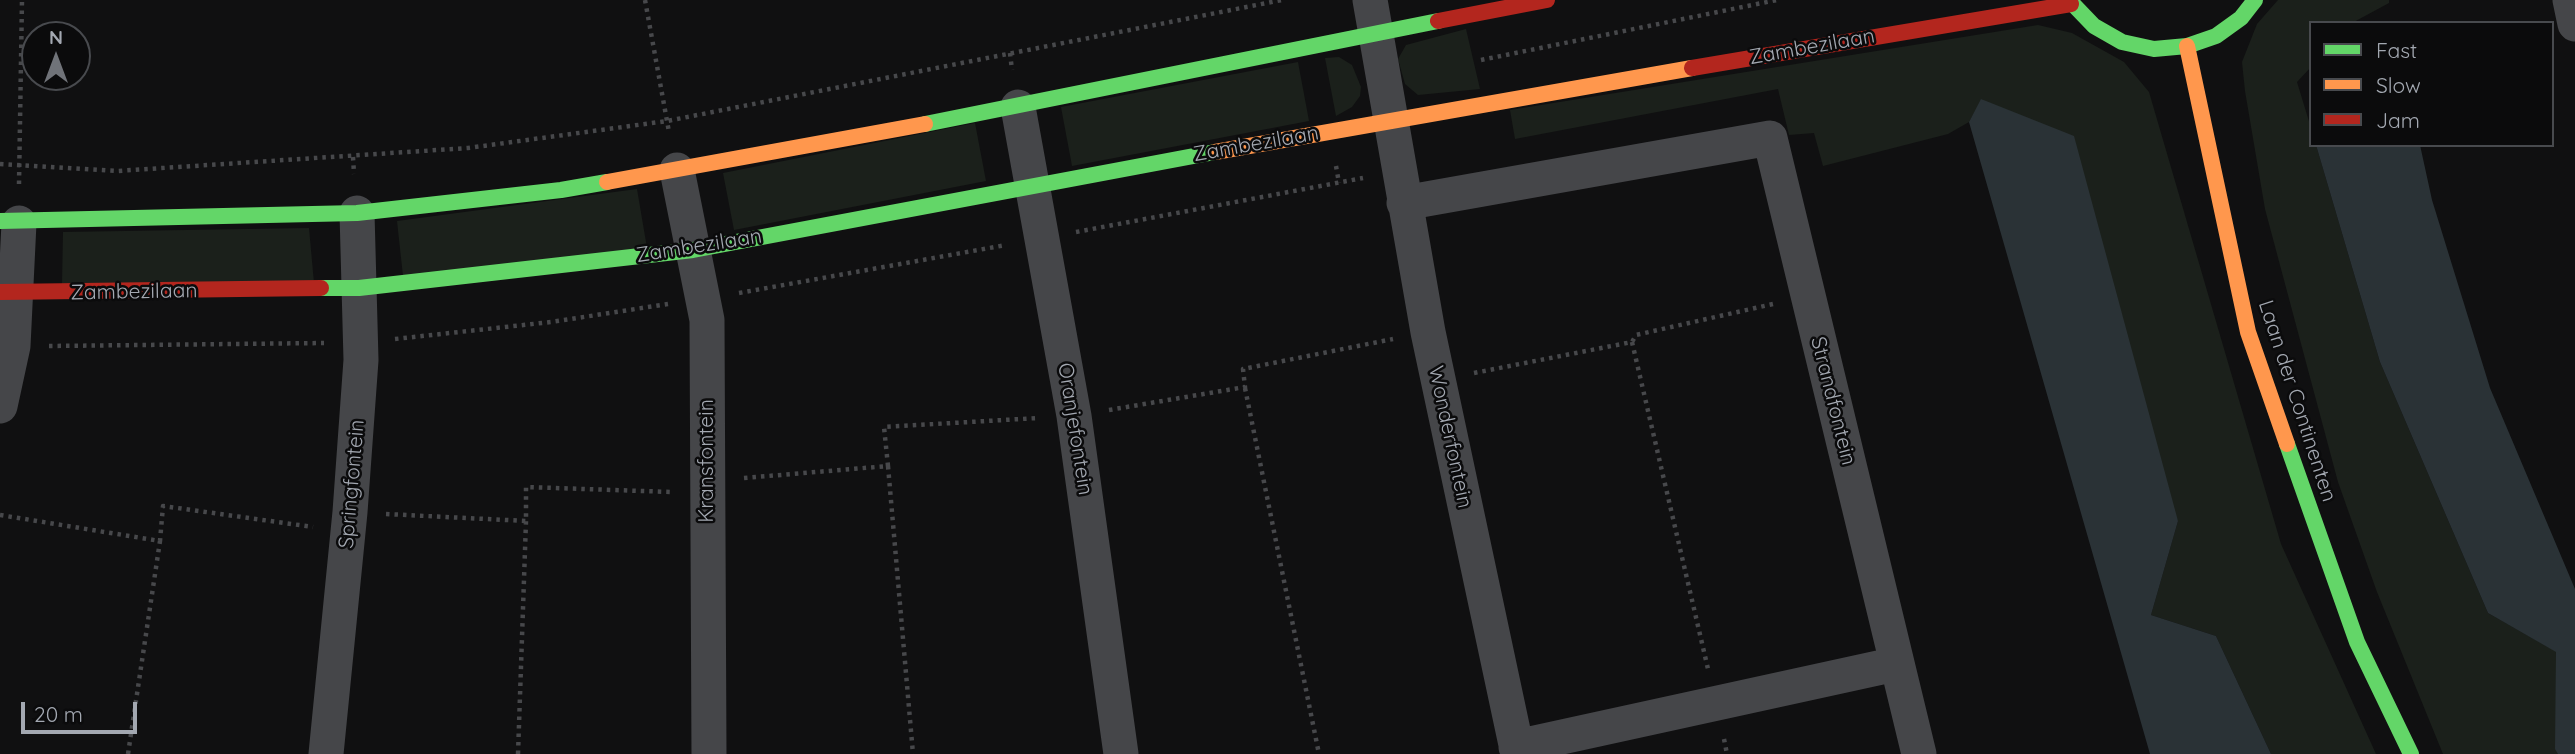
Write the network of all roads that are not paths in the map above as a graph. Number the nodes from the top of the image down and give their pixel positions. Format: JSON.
{"nodes":[{"id":1,"x":1547,"y":0,"type":"edge"},
{"id":2,"x":2255,"y":0,"type":"edge"},
{"id":3,"x":2570,"y":0,"type":"edge"},
{"id":4,"x":2070,"y":2,"type":"edge"},
{"id":5,"x":1372,"y":17,"type":"edge"},
{"id":6,"x":2575,"y":24,"type":"edge"},
{"id":7,"x":2187,"y":46,"type":"junction"},
{"id":8,"x":1018,"y":107,"type":"junction"},
{"id":9,"x":1388,"y":119,"type":"junction"},
{"id":10,"x":677,"y":170,"type":"junction"},
{"id":11,"x":1033,"y":184,"type":"junction"},
{"id":12,"x":1404,"y":203,"type":"junction"},
{"id":13,"x":357,"y":213,"type":"junction"},
{"id":14,"x":9,"y":222,"type":"edge"},
{"id":15,"x":693,"y":250,"type":"junction"},
{"id":16,"x":359,"y":288,"type":"junction"},
{"id":17,"x":8,"y":293,"type":"edge"},
{"id":18,"x":0,"y":406,"type":"edge"},
{"id":19,"x":1896,"y":664,"type":"junction"},
{"id":20,"x":1517,"y":751,"type":"edge"},
{"id":21,"x":326,"y":754,"type":"edge"},
{"id":22,"x":709,"y":754,"type":"edge"},
{"id":23,"x":1121,"y":754,"type":"edge"},
{"id":24,"x":1919,"y":754,"type":"edge"},
{"id":25,"x":2411,"y":754,"type":"edge"}],
"edges":[{"from":1,"to":5,"type":"street"},
{"from":2,"to":7,"type":"street"},
{"from":3,"to":6,"type":"street"},
{"from":4,"to":7,"type":"street"},
{"from":4,"to":9,"type":"street","name":"Zambezilaan"},
{"from":5,"to":8,"type":"street"},
{"from":5,"to":9,"type":"street"},
{"from":7,"to":25,"type":"street","name":"Laan der Continenten"},
{"from":8,"to":10,"type":"street"},
{"from":8,"to":11,"type":"street","name":"Oranjefontein"},
{"from":9,"to":11,"type":"street","name":"Zambezilaan"},
{"from":9,"to":12,"type":"street","name":"Wonderfontein"},
{"from":10,"to":13,"type":"street"},
{"from":10,"to":15,"type":"street","name":"Kransfontein"},
{"from":11,"to":15,"type":"street","name":"Zambezilaan"},
{"from":11,"to":23,"type":"street","name":"Oranjefontein"},
{"from":12,"to":19,"type":"street","name":"Strandfontein"},
{"from":12,"to":20,"type":"street","name":"Wonderfontein"},
{"from":13,"to":14,"type":"street"},
{"from":13,"to":16,"type":"street","name":"Springfontein"},
{"from":14,"to":17,"type":"street"},
{"from":15,"to":16,"type":"street","name":"Zambezilaan"},
{"from":15,"to":22,"type":"street","name":"Kransfontein"},
{"from":16,"to":17,"type":"street","name":"Zambezilaan"},
{"from":16,"to":21,"type":"street","name":"Springfontein"},
{"from":17,"to":18,"type":"street"},
{"from":19,"to":20,"type":"street"},
{"from":19,"to":24,"type":"street","name":"Strandfontein"}]}
